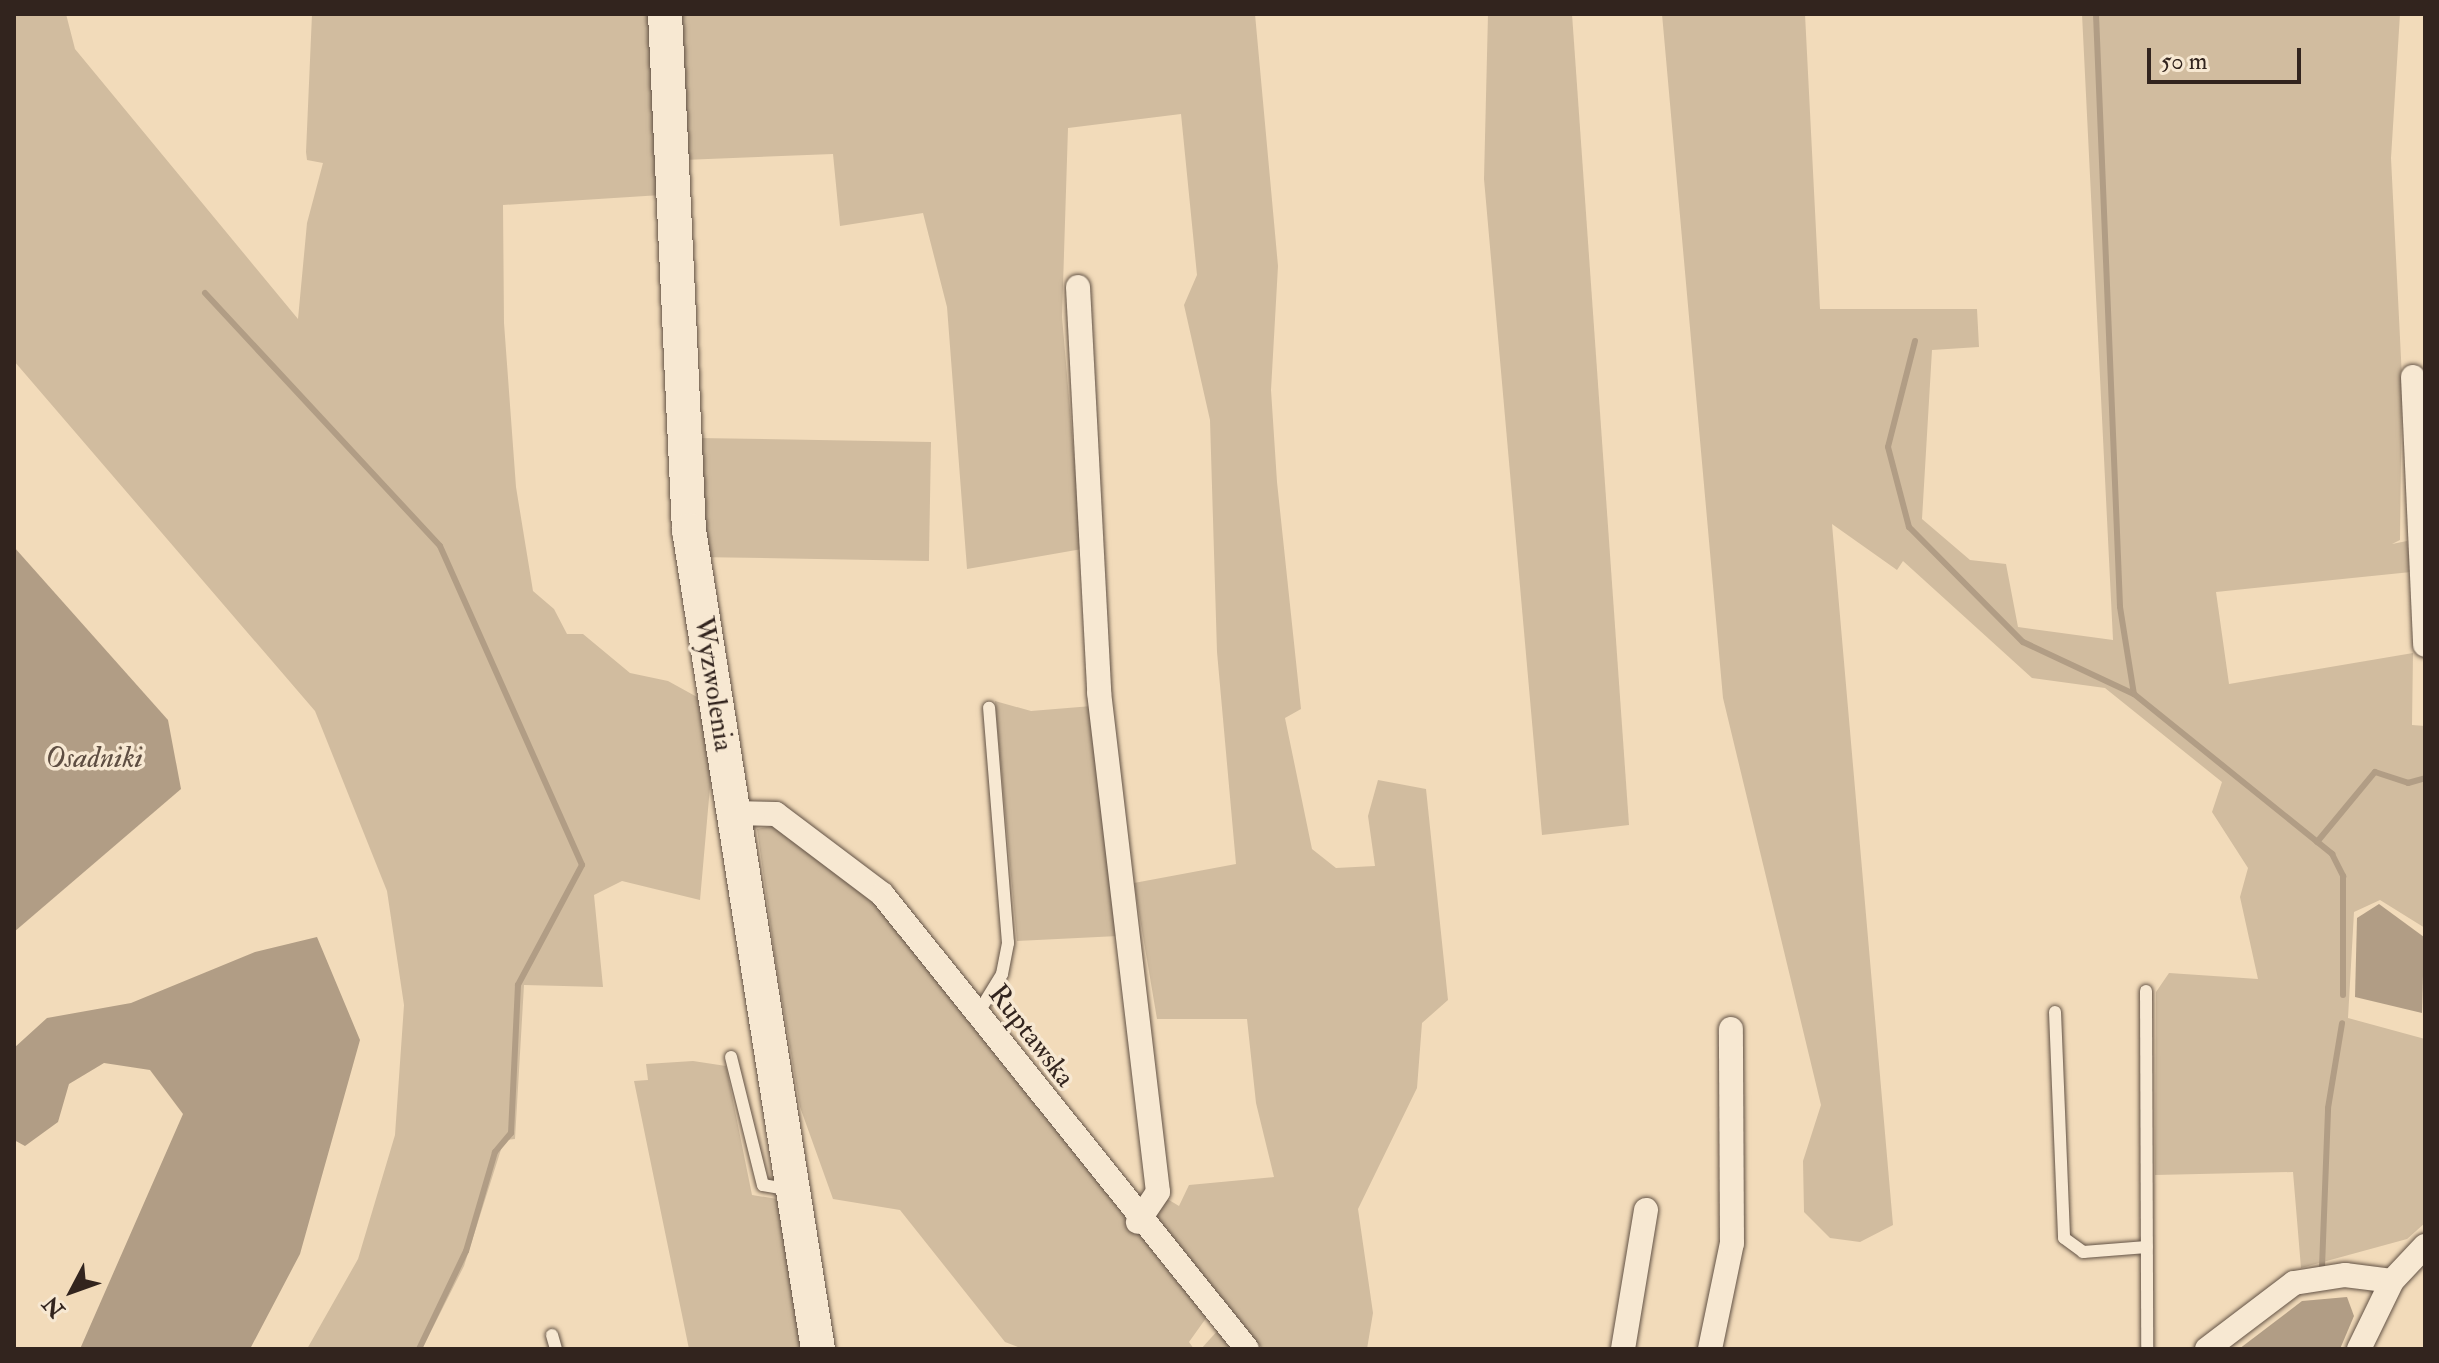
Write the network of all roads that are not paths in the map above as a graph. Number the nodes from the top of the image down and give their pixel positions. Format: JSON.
{"nodes":[{"id":1,"x":665,"y":14,"type":"edge"},
{"id":2,"x":1078,"y":287,"type":"dead end"},
{"id":3,"x":2413,"y":377,"type":"dead end"},
{"id":4,"x":2425,"y":645,"type":"edge"},
{"id":5,"x":989,"y":708,"type":"dead end"},
{"id":6,"x":734,"y":813,"type":"junction"},
{"id":7,"x":2146,"y":991,"type":"dead end"},
{"id":8,"x":2055,"y":1012,"type":"dead end"},
{"id":9,"x":977,"y":1015,"type":"junction"},
{"id":10,"x":1731,"y":1029,"type":"dead end"},
{"id":11,"x":731,"y":1057,"type":"dead end"},
{"id":12,"x":793,"y":1190,"type":"junction"},
{"id":13,"x":1646,"y":1210,"type":"dead end"},
{"id":14,"x":1138,"y":1222,"type":"junction"},
{"id":15,"x":2425,"y":1246,"type":"edge"},
{"id":16,"x":2147,"y":1247,"type":"junction"},
{"id":17,"x":2392,"y":1281,"type":"junction"},
{"id":18,"x":552,"y":1335,"type":"dead end"},
{"id":19,"x":556,"y":1349,"type":"edge"},
{"id":20,"x":818,"y":1349,"type":"edge"},
{"id":21,"x":1247,"y":1349,"type":"edge"},
{"id":22,"x":1623,"y":1349,"type":"edge"},
{"id":23,"x":1710,"y":1349,"type":"edge"},
{"id":24,"x":2147,"y":1349,"type":"edge"},
{"id":25,"x":2207,"y":1349,"type":"edge"},
{"id":26,"x":2359,"y":1349,"type":"edge"}],
"edges":[{"from":1,"to":6,"type":"street","name":"Wyzwolenia"},
{"from":2,"to":14,"type":"street"},
{"from":3,"to":4,"type":"street"},
{"from":5,"to":9,"type":"lane"},
{"from":6,"to":9,"type":"street","name":"Ruptawska"},
{"from":6,"to":12,"type":"street","name":"Wyzwolenia"},
{"from":7,"to":16,"type":"lane"},
{"from":8,"to":16,"type":"lane"},
{"from":9,"to":14,"type":"street","name":"Ruptawska"},
{"from":10,"to":23,"type":"street"},
{"from":11,"to":12,"type":"lane"},
{"from":12,"to":20,"type":"street","name":"Wyzwolenia"},
{"from":13,"to":22,"type":"street"},
{"from":14,"to":21,"type":"street","name":"Ruptawska"},
{"from":15,"to":17,"type":"street"},
{"from":16,"to":24,"type":"lane"},
{"from":17,"to":25,"type":"street"},
{"from":17,"to":26,"type":"street"},
{"from":18,"to":19,"type":"lane"}]}
